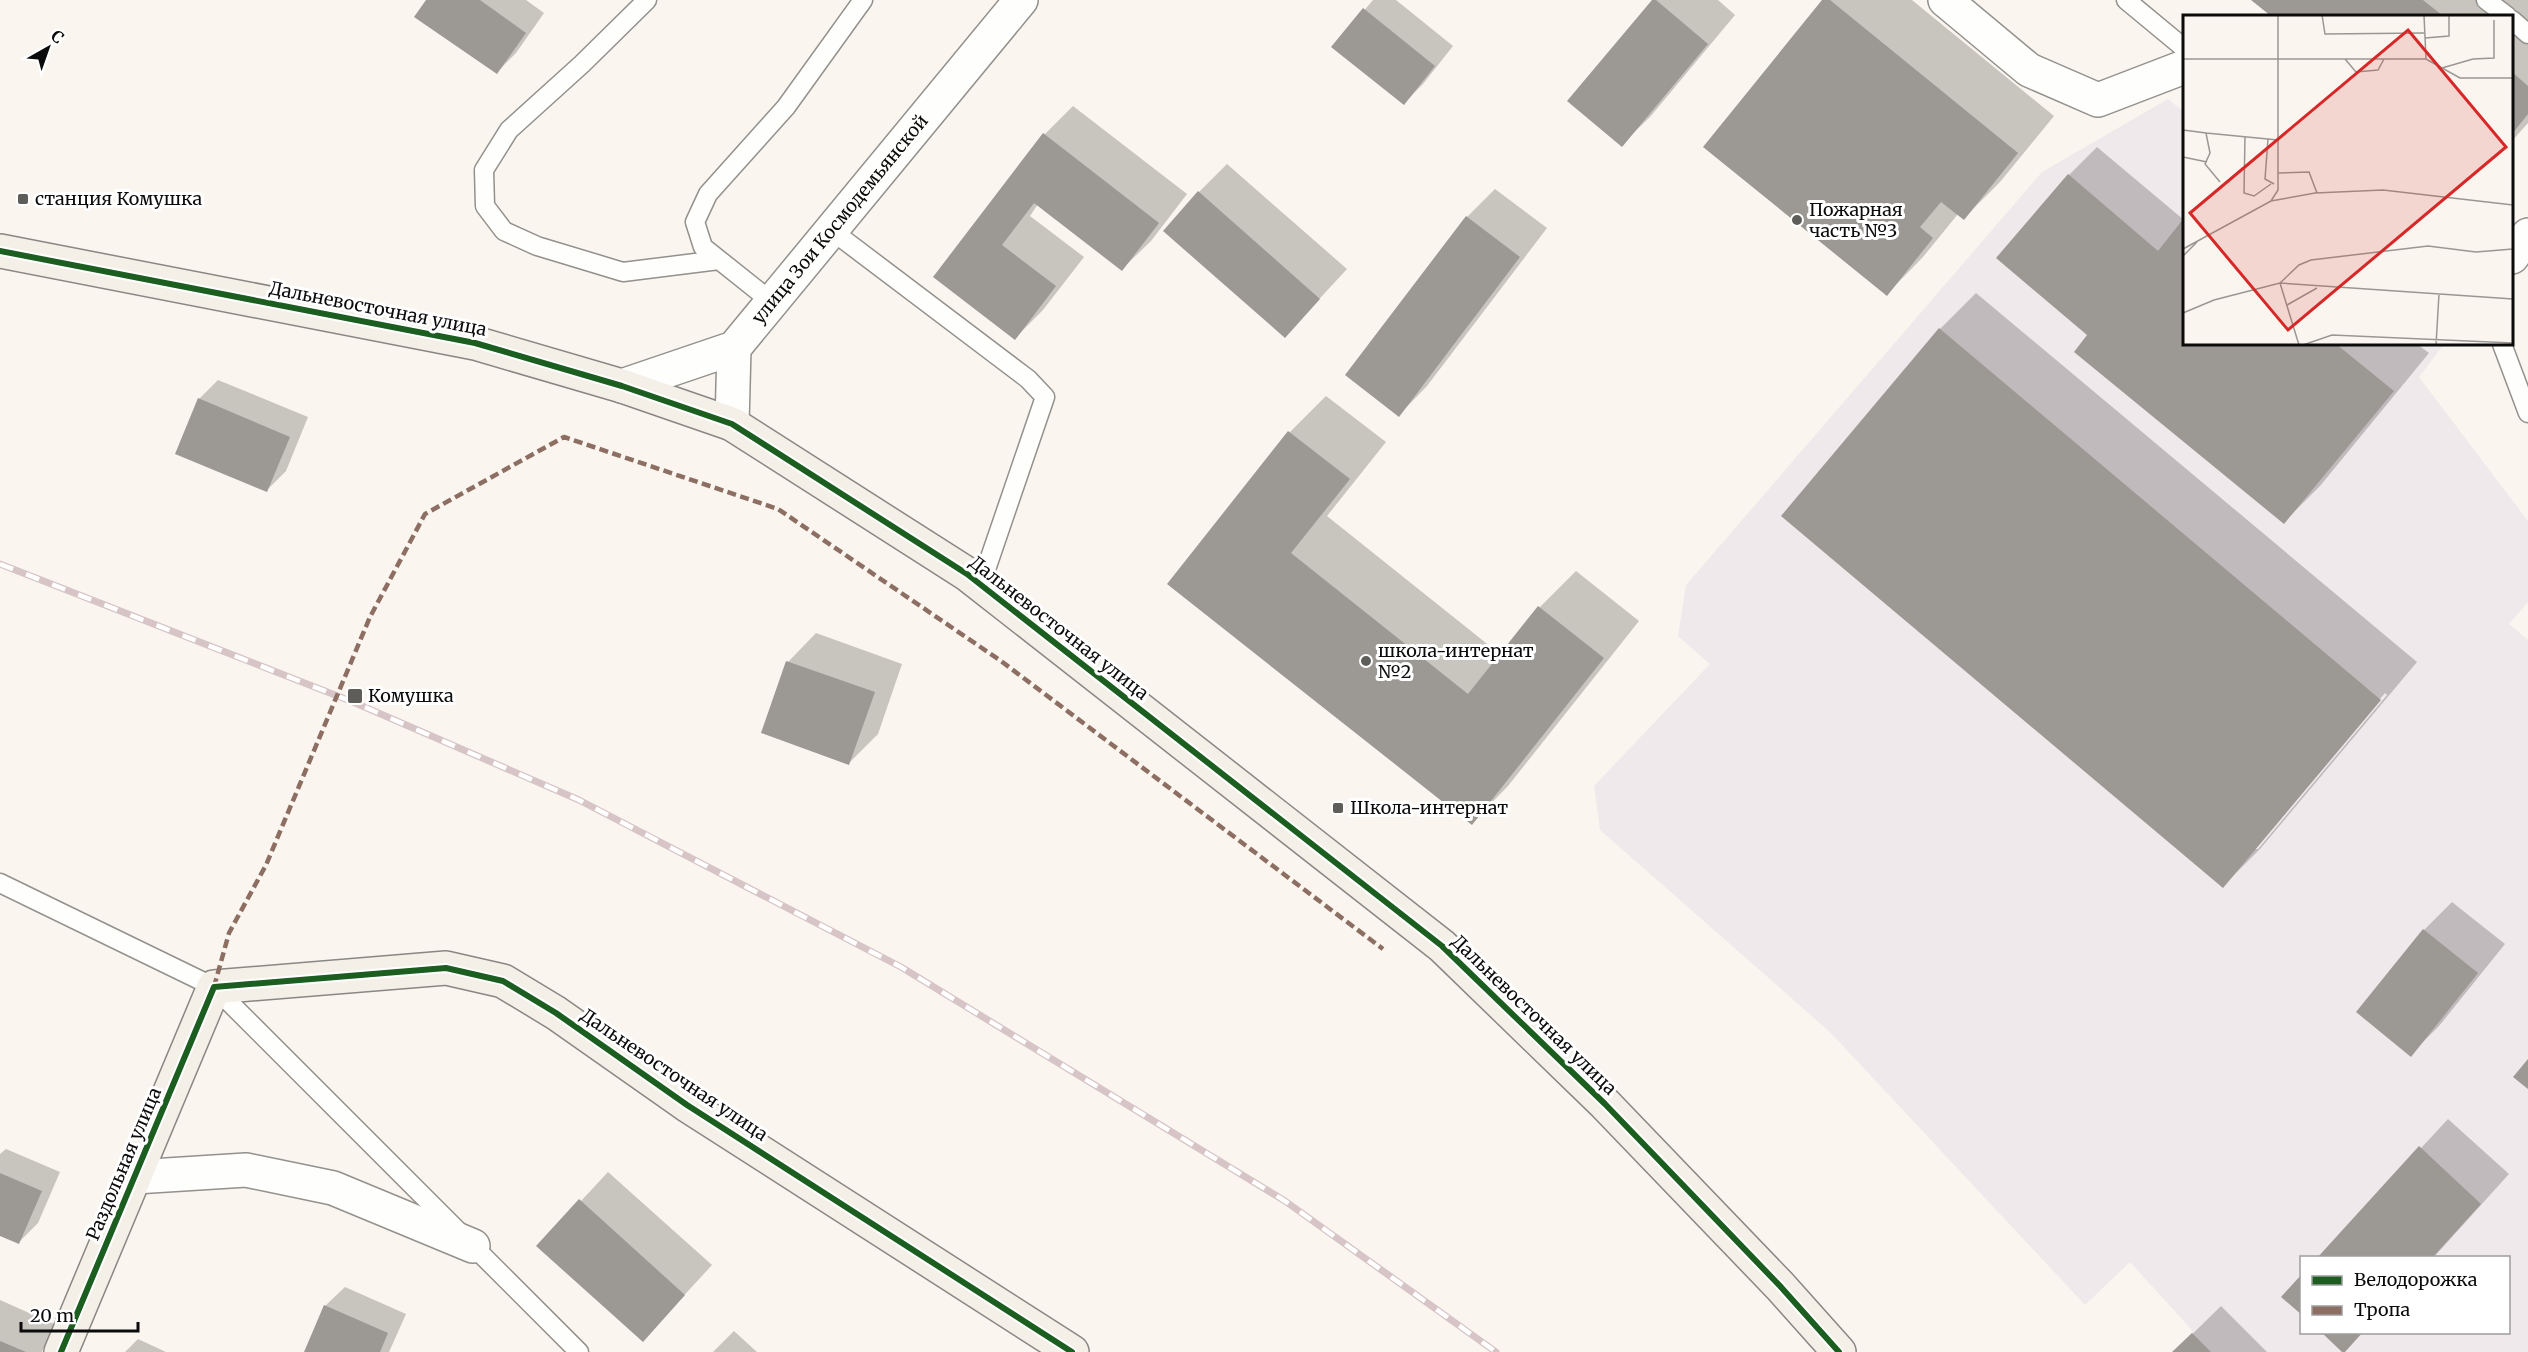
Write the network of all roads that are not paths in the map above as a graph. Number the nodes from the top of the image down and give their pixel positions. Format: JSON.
{"nodes":[{"id":1,"x":647,"y":0,"type":"edge"},
{"id":2,"x":862,"y":0,"type":"edge"},
{"id":3,"x":1945,"y":0,"type":"edge"},
{"id":4,"x":2126,"y":0,"type":"edge"},
{"id":5,"x":2486,"y":0,"type":"edge"},
{"id":6,"x":1016,"y":2,"type":"edge"},
{"id":7,"x":2506,"y":15,"type":"edge"},
{"id":8,"x":2513,"y":22,"type":"edge"},
{"id":9,"x":2528,"y":34,"type":"edge"},
{"id":10,"x":2183,"y":47,"type":"edge"},
{"id":11,"x":2183,"y":67,"type":"edge"},
{"id":12,"x":831,"y":230,"type":"junction"},
{"id":13,"x":2528,"y":236,"type":"edge"},
{"id":14,"x":0,"y":251,"type":"edge"},
{"id":15,"x":2513,"y":255,"type":"edge"},
{"id":16,"x":719,"y":260,"type":"junction"},
{"id":17,"x":772,"y":302,"type":"junction"},
{"id":18,"x":2502,"y":345,"type":"edge"},
{"id":19,"x":734,"y":348,"type":"junction"},
{"id":20,"x":622,"y":386,"type":"junction"},
{"id":21,"x":2528,"y":413,"type":"edge"},
{"id":22,"x":732,"y":424,"type":"junction"},
{"id":23,"x":981,"y":584,"type":"junction"},
{"id":24,"x":0,"y":883,"type":"edge"},
{"id":25,"x":214,"y":987,"type":"junction"},
{"id":26,"x":135,"y":1177,"type":"junction"},
{"id":27,"x":473,"y":1246,"type":"junction"},
{"id":28,"x":61,"y":1352,"type":"edge"},
{"id":29,"x":579,"y":1352,"type":"edge"},
{"id":30,"x":1072,"y":1352,"type":"edge"},
{"id":31,"x":1839,"y":1352,"type":"edge"}],
"edges":[{"from":1,"to":16,"type":"lane"},
{"from":2,"to":16,"type":"lane"},
{"from":3,"to":11,"type":"street"},
{"from":4,"to":10,"type":"lane"},
{"from":5,"to":7,"type":"lane"},
{"from":6,"to":12,"type":"street","name":"улица Зои Космодемьянской"},
{"from":8,"to":9,"type":"lane"},
{"from":12,"to":17,"type":"street","name":"улица Зои Космодемьянской"},
{"from":12,"to":23,"type":"lane"},
{"from":13,"to":15,"type":"street"},
{"from":14,"to":20,"type":"street","name":"Дальневосточная улица"},
{"from":16,"to":17,"type":"lane"},
{"from":17,"to":19,"type":"street","name":"улица Зои Космодемьянской"},
{"from":18,"to":21,"type":"lane"},
{"from":19,"to":20,"type":"street"},
{"from":19,"to":22,"type":"street"},
{"from":20,"to":22,"type":"street","name":"Дальневосточная улица"},
{"from":22,"to":23,"type":"street","name":"Дальневосточная улица"},
{"from":23,"to":31,"type":"street","name":"Дальневосточная улица"},
{"from":24,"to":25,"type":"lane"},
{"from":25,"to":26,"type":"street","name":"Раздольная улица"},
{"from":25,"to":27,"type":"lane"},
{"from":25,"to":30,"type":"street","name":"Дальневосточная улица"},
{"from":26,"to":27,"type":"street"},
{"from":26,"to":28,"type":"street","name":"Раздольная улица"},
{"from":27,"to":29,"type":"lane"}]}
